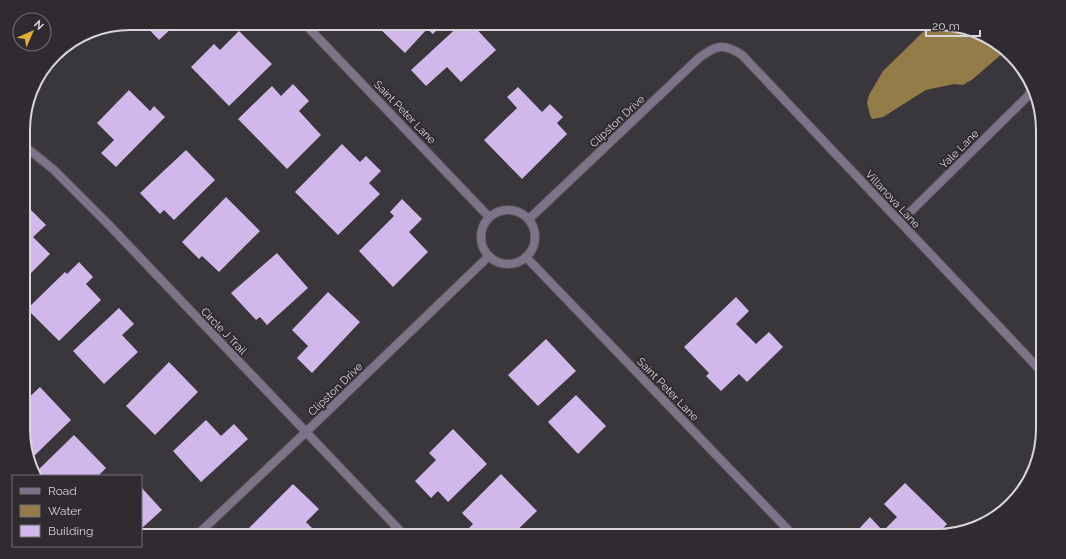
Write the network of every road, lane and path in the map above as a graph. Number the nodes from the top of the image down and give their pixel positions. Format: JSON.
{"nodes":[{"id":1,"x":311,"y":30,"type":"edge"},
{"id":2,"x":724,"y":46,"type":"joint"},
{"id":3,"x":1029,"y":93,"type":"edge"},
{"id":4,"x":30,"y":151,"type":"edge"},
{"id":5,"x":489,"y":216,"type":"junction"},
{"id":6,"x":529,"y":219,"type":"junction"},
{"id":7,"x":900,"y":222,"type":"junction"},
{"id":8,"x":489,"y":256,"type":"junction"},
{"id":9,"x":526,"y":257,"type":"junction"},
{"id":10,"x":1036,"y":366,"type":"edge"},
{"id":11,"x":306,"y":432,"type":"junction"},
{"id":12,"x":203,"y":529,"type":"edge"},
{"id":13,"x":398,"y":529,"type":"edge"},
{"id":14,"x":787,"y":529,"type":"edge"}],
"edges":[{"from":1,"to":5,"type":"street","name":"Saint Peter Lane"},
{"from":2,"to":6,"type":"street","name":"Clipston Drive"},
{"from":2,"to":7,"type":"street","name":"Villanova Lane"},
{"from":3,"to":7,"type":"street","name":"Yale Lane"},
{"from":4,"to":11,"type":"street","name":"Circle J Trail"},
{"from":5,"to":6,"type":"street"},
{"from":5,"to":8,"type":"street"},
{"from":6,"to":9,"type":"street"},
{"from":7,"to":10,"type":"street","name":"Villanova Lane"},
{"from":8,"to":9,"type":"street"},
{"from":8,"to":11,"type":"street","name":"Clipston Drive"},
{"from":9,"to":14,"type":"street","name":"Saint Peter Lane"},
{"from":11,"to":12,"type":"street","name":"Clipston Drive"},
{"from":11,"to":13,"type":"street","name":"Circle J Trail"}]}
